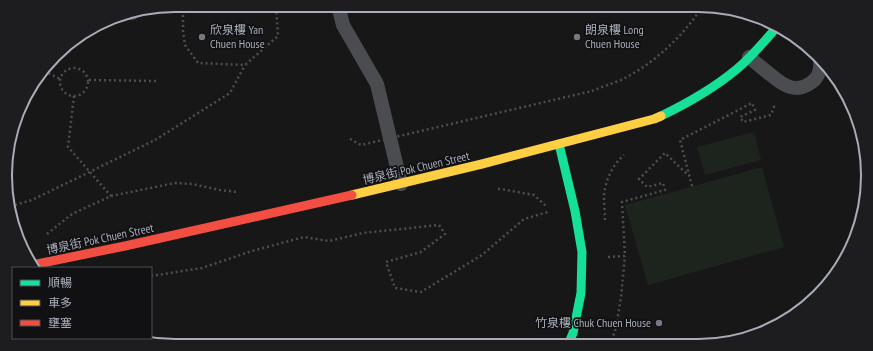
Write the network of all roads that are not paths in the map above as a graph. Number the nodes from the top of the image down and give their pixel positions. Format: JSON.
{"nodes":[{"id":1,"x":340,"y":12,"type":"edge"},
{"id":2,"x":773,"y":31,"type":"edge"},
{"id":3,"x":749,"y":57,"type":"junction"},
{"id":4,"x":819,"y":67,"type":"edge"},
{"id":5,"x":559,"y":144,"type":"junction"},
{"id":6,"x":401,"y":184,"type":"junction"},
{"id":7,"x":38,"y":264,"type":"edge"},
{"id":8,"x":571,"y":339,"type":"edge"}],
"edges":[{"from":1,"to":6,"type":"lane"},
{"from":2,"to":3,"type":"street","name":"博泉街 Pok Chuen Street"},
{"from":3,"to":4,"type":"lane"},
{"from":3,"to":5,"type":"street","name":"博泉街 Pok Chuen Street"},
{"from":5,"to":6,"type":"street","name":"博泉街 Pok Chuen Street"},
{"from":5,"to":8,"type":"street"},
{"from":6,"to":7,"type":"street","name":"博泉街 Pok Chuen Street"}]}
